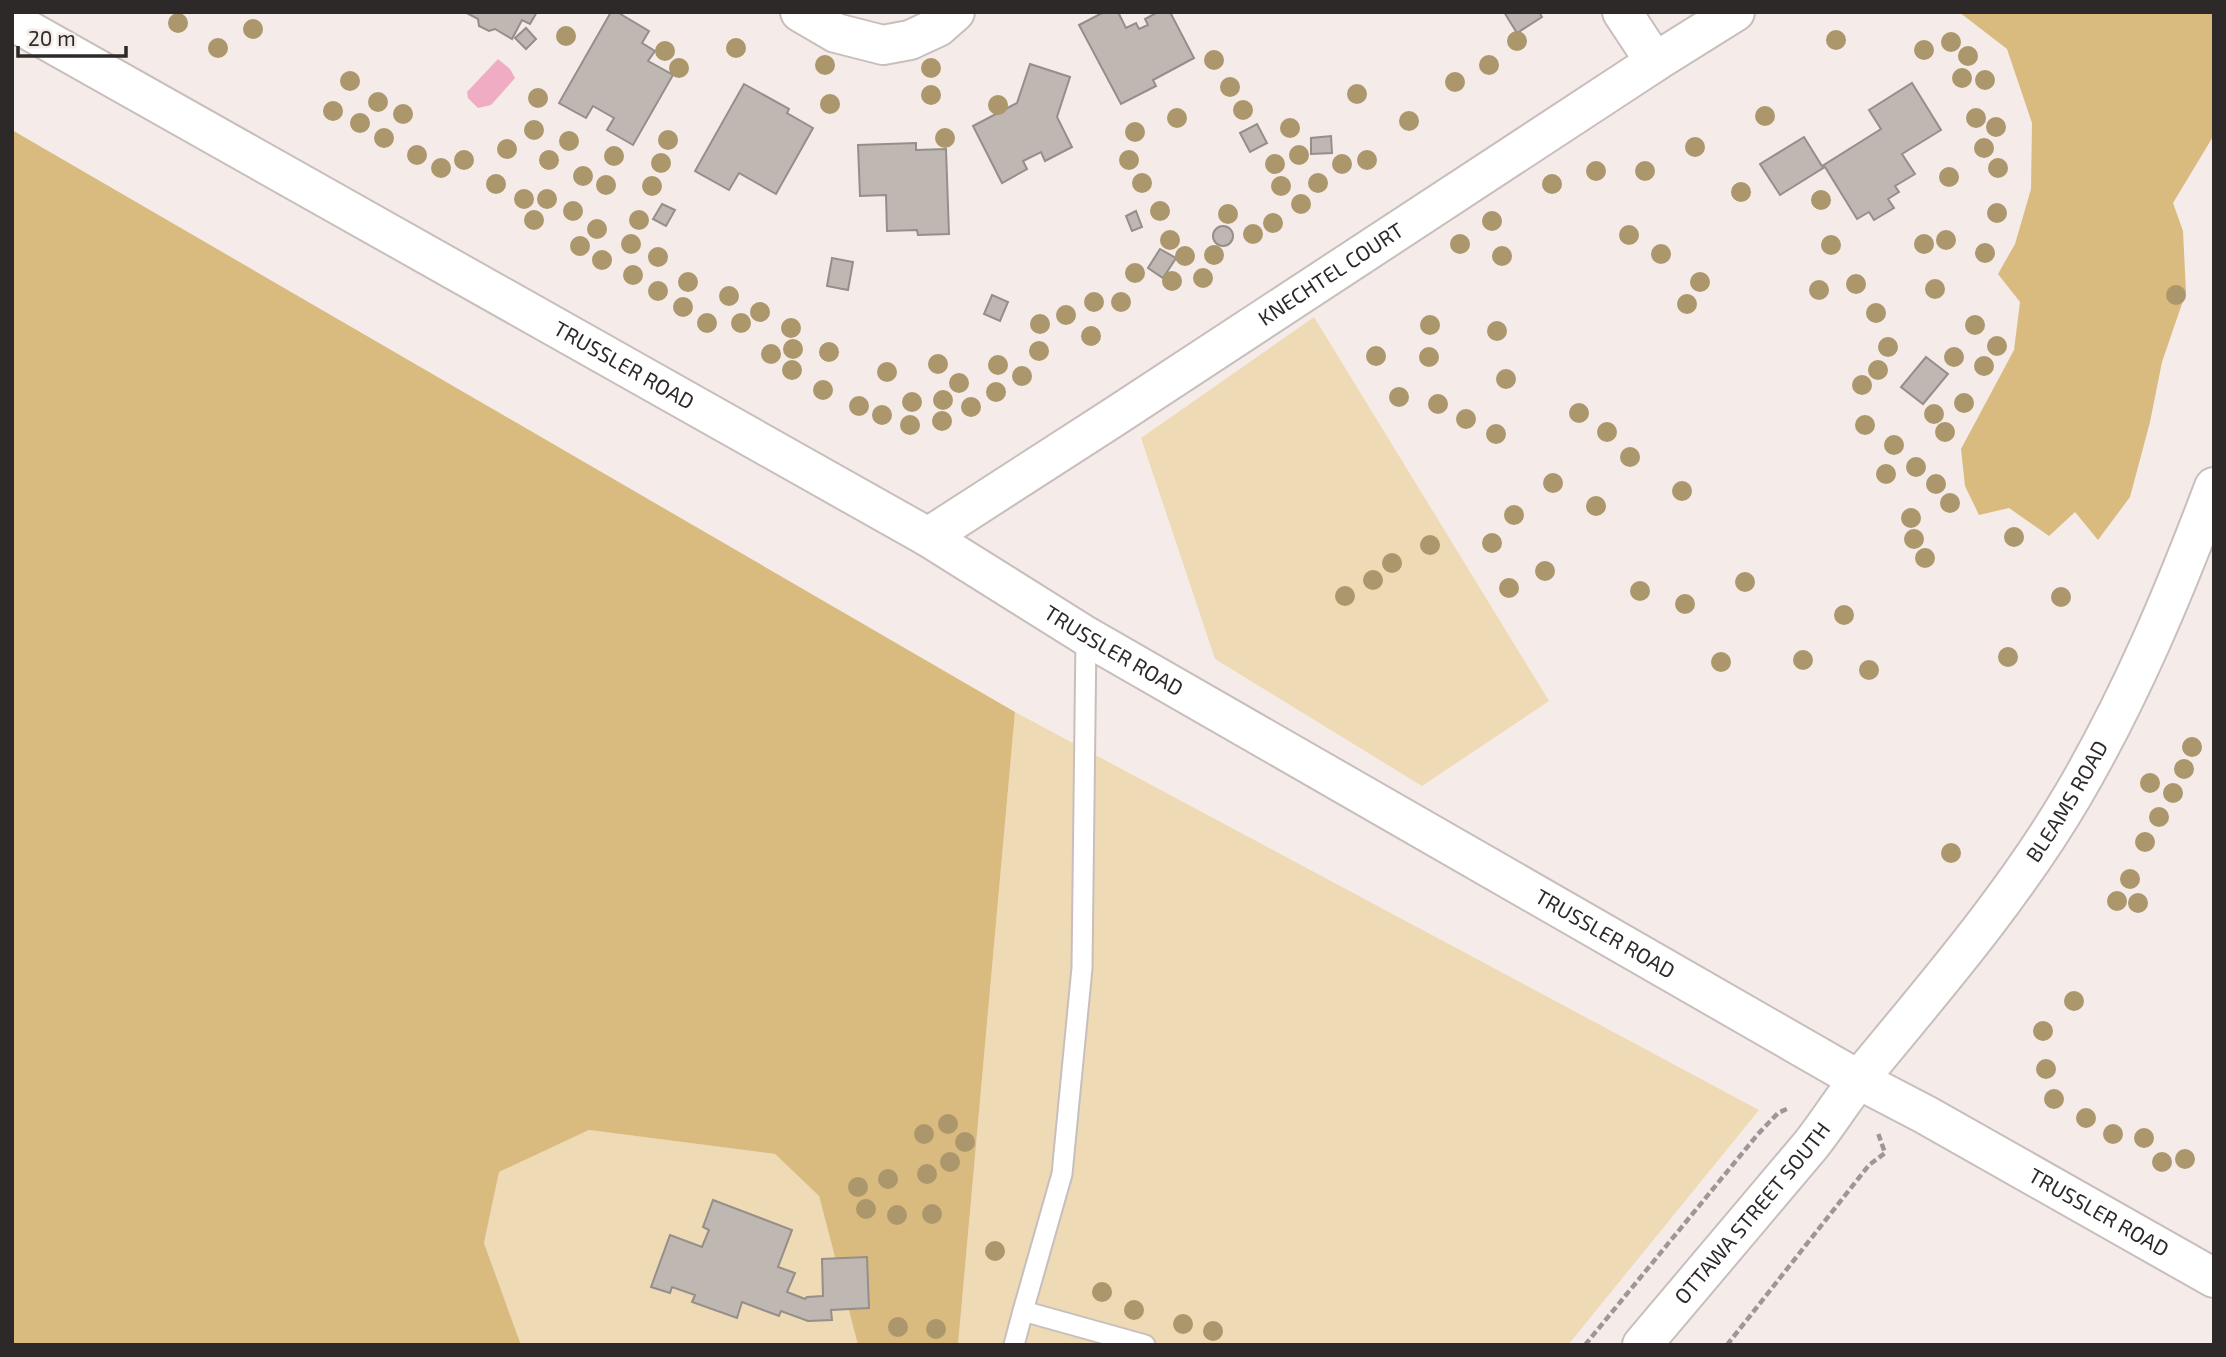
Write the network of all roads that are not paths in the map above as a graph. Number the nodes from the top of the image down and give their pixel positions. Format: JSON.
{"nodes":[{"id":1,"x":800,"y":12,"type":"edge"},
{"id":2,"x":955,"y":12,"type":"edge"},
{"id":3,"x":1622,"y":12,"type":"edge"},
{"id":4,"x":1735,"y":12,"type":"edge"},
{"id":5,"x":12,"y":21,"type":"edge"},
{"id":6,"x":1655,"y":62,"type":"junction"},
{"id":7,"x":2214,"y":486,"type":"edge"},
{"id":8,"x":928,"y":537,"type":"junction"},
{"id":9,"x":1086,"y":635,"type":"junction"},
{"id":10,"x":1858,"y":1080,"type":"junction"},
{"id":11,"x":2214,"y":1278,"type":"edge"},
{"id":12,"x":1023,"y":1311,"type":"junction"},
{"id":13,"x":1014,"y":1345,"type":"edge"},
{"id":14,"x":1145,"y":1345,"type":"edge"},
{"id":15,"x":1642,"y":1345,"type":"edge"}],
"edges":[{"from":1,"to":2,"type":"main road"},
{"from":3,"to":6,"type":"main road"},
{"from":4,"to":6,"type":"main road","name":"KNECHTEL COURT"},
{"from":5,"to":8,"type":"main road","name":"TRUSSLER ROAD"},
{"from":6,"to":8,"type":"main road","name":"KNECHTEL COURT"},
{"from":7,"to":10,"type":"main road","name":"BLEAMS ROAD"},
{"from":8,"to":9,"type":"main road","name":"TRUSSLER ROAD"},
{"from":9,"to":10,"type":"main road","name":"TRUSSLER ROAD"},
{"from":9,"to":12,"type":"lane"},
{"from":10,"to":11,"type":"main road","name":"TRUSSLER ROAD"},
{"from":10,"to":15,"type":"main road","name":"OTTAWA STREET SOUTH"},
{"from":12,"to":13,"type":"lane"},
{"from":12,"to":14,"type":"lane"}]}
